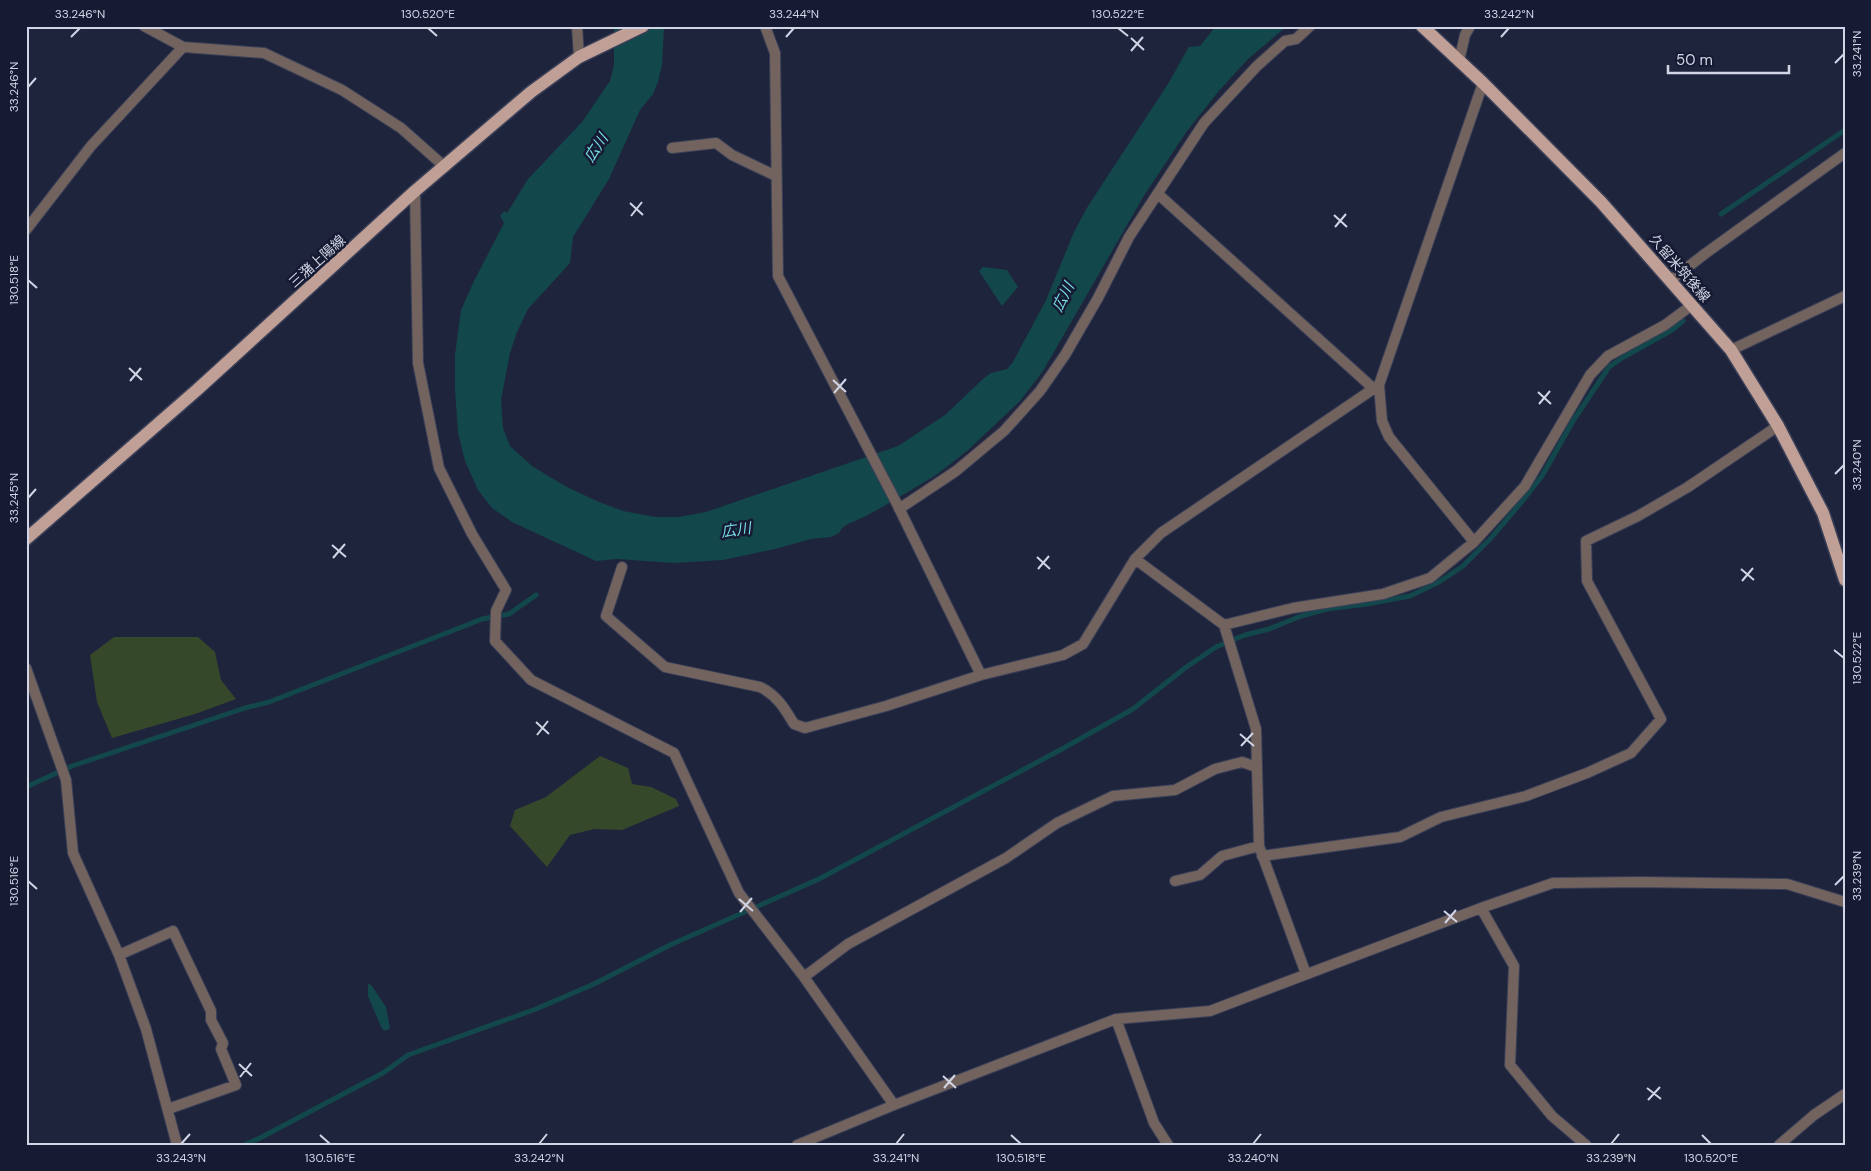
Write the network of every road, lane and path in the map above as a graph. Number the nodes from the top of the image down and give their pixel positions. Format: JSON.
{"nodes":[{"id":1,"x":144,"y":26,"type":"edge"},
{"id":2,"x":577,"y":26,"type":"edge"},
{"id":3,"x":643,"y":26,"type":"edge"},
{"id":4,"x":765,"y":26,"type":"edge"},
{"id":5,"x":1310,"y":26,"type":"edge"},
{"id":6,"x":1422,"y":26,"type":"edge"},
{"id":7,"x":1470,"y":26,"type":"edge"},
{"id":8,"x":183,"y":47,"type":"junction"},
{"id":9,"x":579,"y":57,"type":"junction"},
{"id":10,"x":1459,"y":61,"type":"junction"},
{"id":11,"x":1483,"y":83,"type":"junction"},
{"id":12,"x":672,"y":148,"type":"dead end"},
{"id":13,"x":1845,"y":153,"type":"edge"},
{"id":14,"x":445,"y":167,"type":"junction"},
{"id":15,"x":776,"y":176,"type":"junction"},
{"id":16,"x":415,"y":192,"type":"junction"},
{"id":17,"x":1158,"y":194,"type":"junction"},
{"id":18,"x":26,"y":230,"type":"edge"},
{"id":19,"x":1671,"y":280,"type":"junction"},
{"id":20,"x":1845,"y":296,"type":"edge"},
{"id":21,"x":1692,"y":305,"type":"junction"},
{"id":22,"x":1731,"y":350,"type":"junction"},
{"id":23,"x":1377,"y":387,"type":"junction"},
{"id":24,"x":1778,"y":426,"type":"junction"},
{"id":25,"x":898,"y":506,"type":"junction"},
{"id":26,"x":26,"y":539,"type":"edge"},
{"id":27,"x":1474,"y":542,"type":"junction"},
{"id":28,"x":1135,"y":559,"type":"junction"},
{"id":29,"x":622,"y":567,"type":"dead end"},
{"id":30,"x":1845,"y":580,"type":"edge"},
{"id":31,"x":1224,"y":625,"type":"junction"},
{"id":32,"x":26,"y":668,"type":"edge"},
{"id":33,"x":981,"y":675,"type":"junction"},
{"id":34,"x":1256,"y":767,"type":"junction"},
{"id":35,"x":1260,"y":851,"type":"junction"},
{"id":36,"x":1175,"y":880,"type":"dead end"},
{"id":37,"x":1845,"y":902,"type":"edge"},
{"id":38,"x":1481,"y":908,"type":"junction"},
{"id":39,"x":118,"y":955,"type":"junction"},
{"id":40,"x":1306,"y":974,"type":"junction"},
{"id":41,"x":804,"y":976,"type":"junction"},
{"id":42,"x":1116,"y":1019,"type":"junction"},
{"id":43,"x":1845,"y":1094,"type":"edge"},
{"id":44,"x":894,"y":1105,"type":"junction"},
{"id":45,"x":168,"y":1109,"type":"junction"},
{"id":46,"x":177,"y":1145,"type":"edge"},
{"id":47,"x":797,"y":1145,"type":"edge"},
{"id":48,"x":1168,"y":1145,"type":"edge"},
{"id":49,"x":1586,"y":1145,"type":"edge"},
{"id":50,"x":1779,"y":1145,"type":"edge"}],
"edges":[{"from":1,"to":8,"type":"street"},
{"from":2,"to":9,"type":"street"},
{"from":3,"to":9,"type":"main road","name":"三潴上陽線"},
{"from":4,"to":15,"type":"street"},
{"from":5,"to":17,"type":"street"},
{"from":6,"to":10,"type":"main road","name":"久留米筑後線"},
{"from":7,"to":10,"type":"street"},
{"from":8,"to":14,"type":"street"},
{"from":8,"to":18,"type":"street"},
{"from":9,"to":14,"type":"main road","name":"三潴上陽線"},
{"from":10,"to":11,"type":"main road","name":"久留米筑後線"},
{"from":11,"to":19,"type":"main road","name":"久留米筑後線"},
{"from":11,"to":23,"type":"street"},
{"from":12,"to":15,"type":"street"},
{"from":13,"to":19,"type":"street"},
{"from":14,"to":16,"type":"main road","name":"三潴上陽線"},
{"from":15,"to":25,"type":"street"},
{"from":16,"to":26,"type":"main road","name":"三潴上陽線"},
{"from":16,"to":41,"type":"street"},
{"from":17,"to":23,"type":"street"},
{"from":17,"to":25,"type":"street"},
{"from":19,"to":21,"type":"main road","name":"久留米筑後線"},
{"from":20,"to":22,"type":"street"},
{"from":21,"to":22,"type":"main road","name":"久留米筑後線"},
{"from":21,"to":27,"type":"street"},
{"from":22,"to":24,"type":"main road","name":"久留米筑後線"},
{"from":23,"to":27,"type":"street"},
{"from":23,"to":28,"type":"street"},
{"from":24,"to":30,"type":"main road","name":"久留米筑後線"},
{"from":24,"to":35,"type":"street"},
{"from":25,"to":33,"type":"street"},
{"from":27,"to":31,"type":"street"},
{"from":28,"to":31,"type":"street"},
{"from":28,"to":33,"type":"street"},
{"from":29,"to":33,"type":"street"},
{"from":31,"to":34,"type":"street"},
{"from":32,"to":39,"type":"street"},
{"from":34,"to":35,"type":"street"},
{"from":34,"to":41,"type":"street"},
{"from":35,"to":36,"type":"street"},
{"from":35,"to":40,"type":"street"},
{"from":37,"to":38,"type":"street"},
{"from":38,"to":40,"type":"street"},
{"from":38,"to":49,"type":"street"},
{"from":39,"to":45,"type":"street"},
{"from":39,"to":45,"type":"street"},
{"from":40,"to":42,"type":"street"},
{"from":41,"to":44,"type":"street"},
{"from":42,"to":44,"type":"street"},
{"from":42,"to":48,"type":"street"},
{"from":43,"to":50,"type":"street"},
{"from":44,"to":47,"type":"street"},
{"from":45,"to":46,"type":"street"}]}
